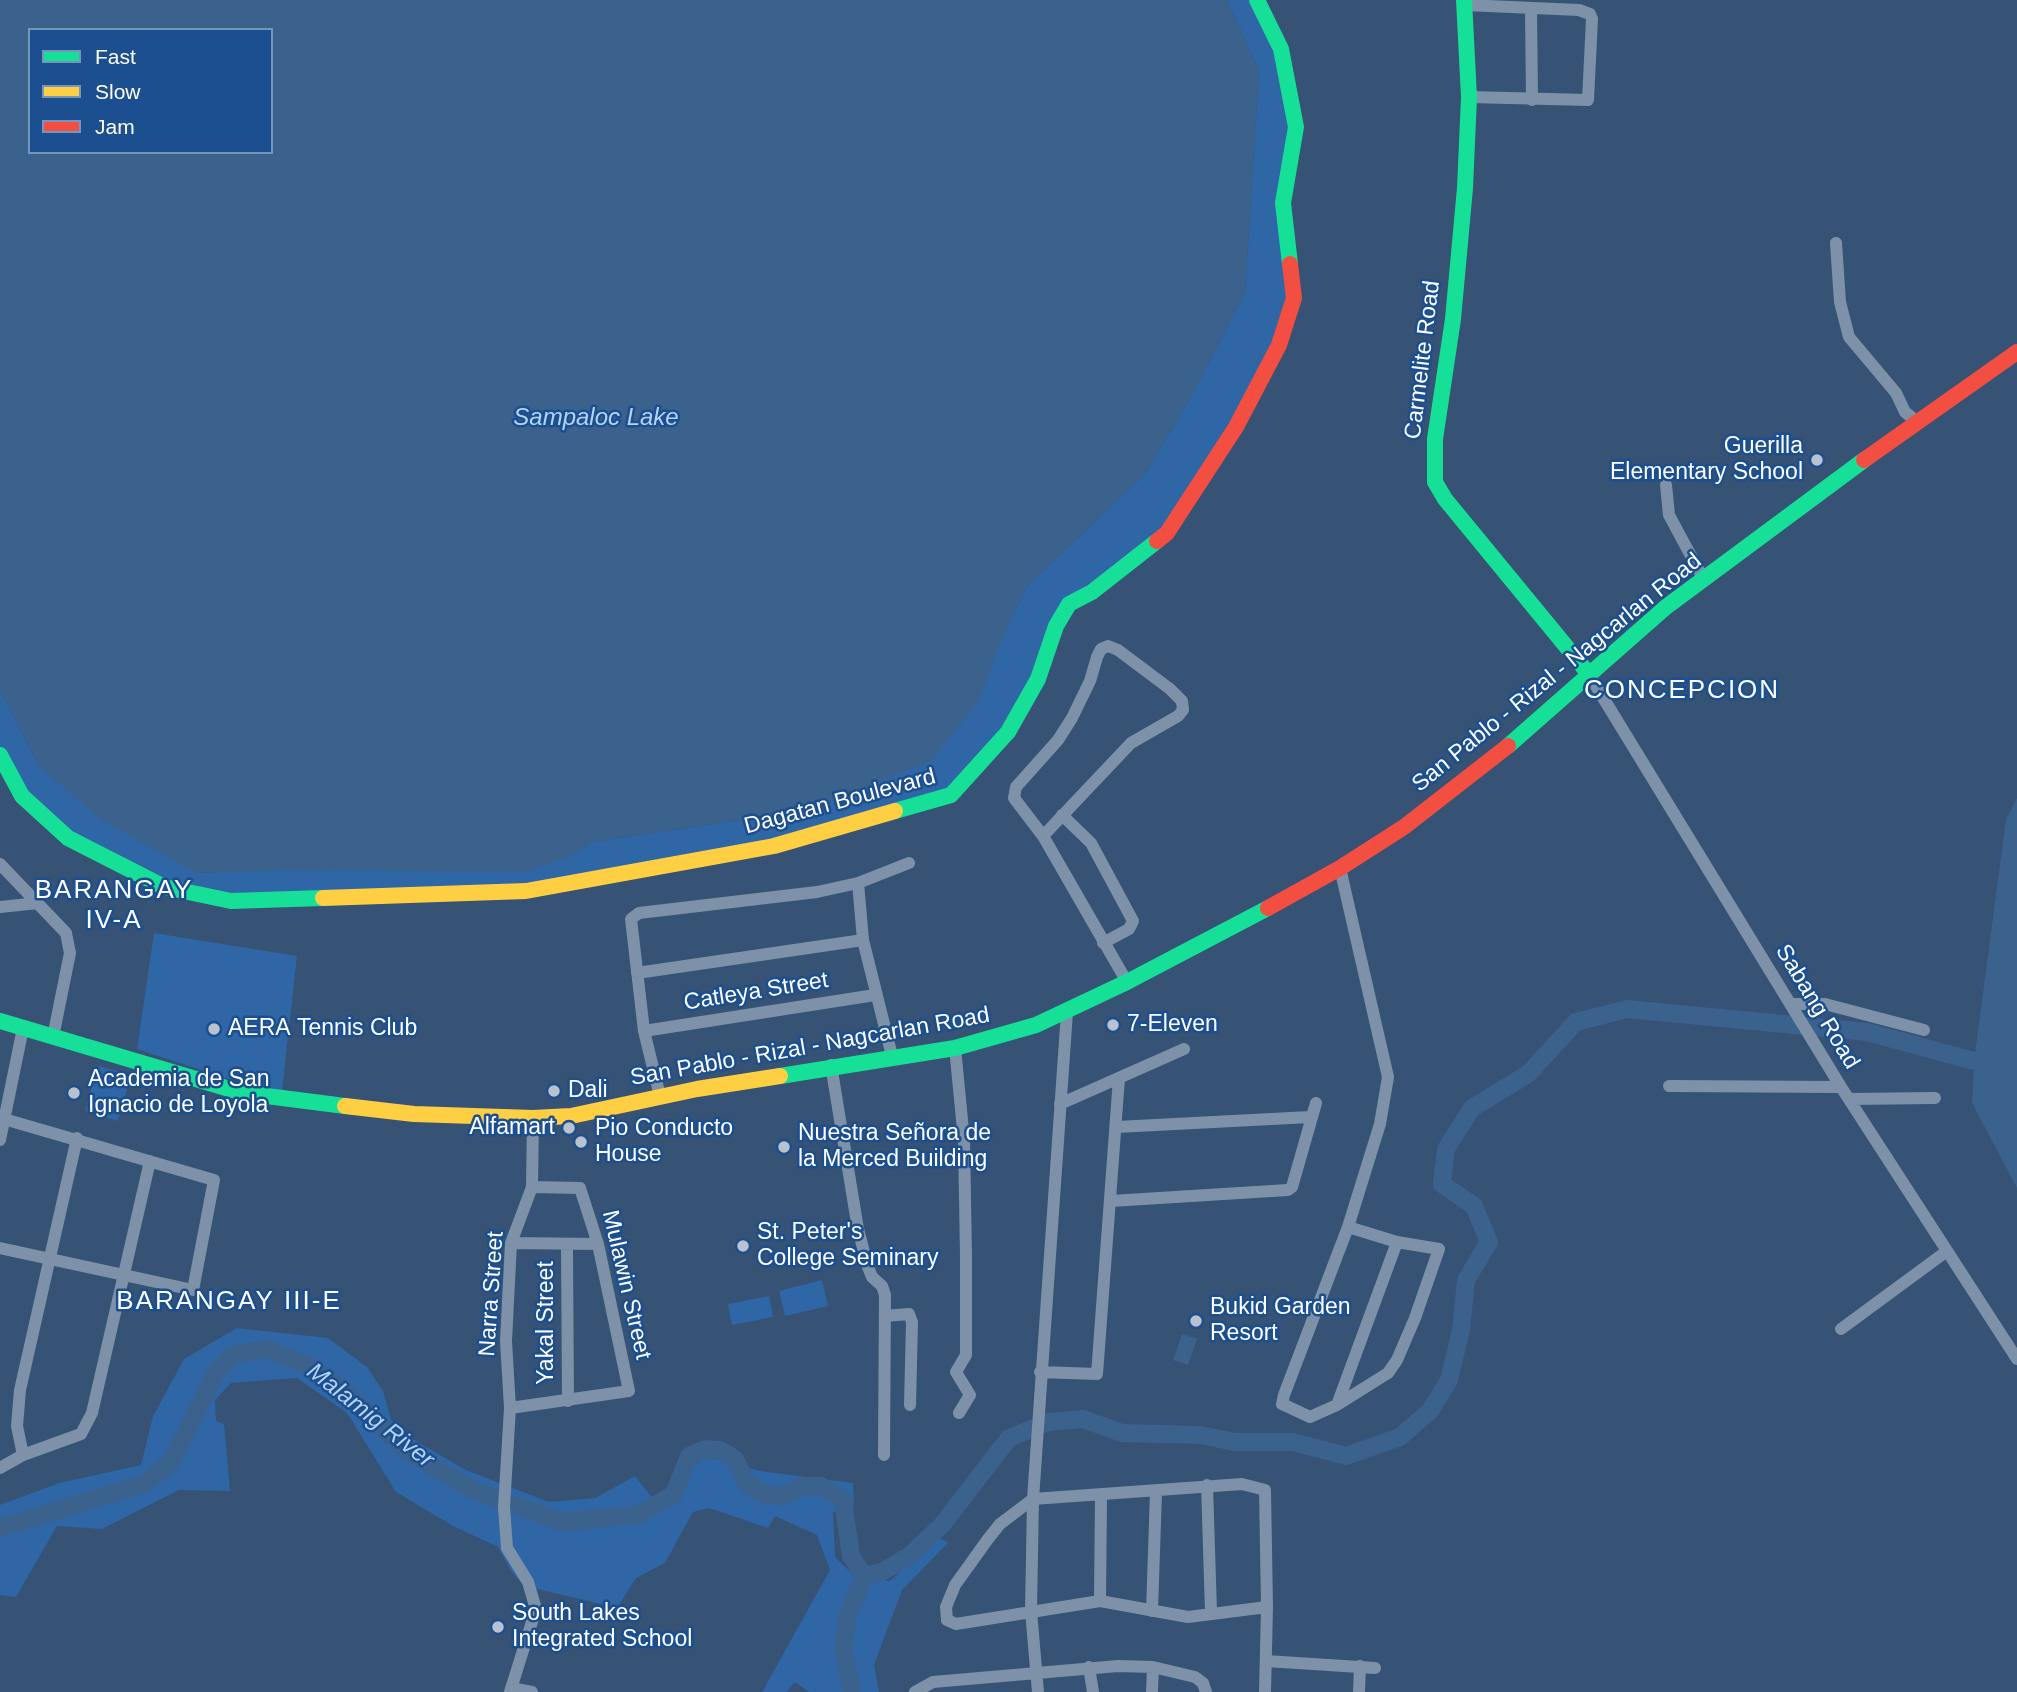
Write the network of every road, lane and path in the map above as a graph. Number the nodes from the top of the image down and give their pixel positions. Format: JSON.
{"nodes":[{"id":1,"x":1257,"y":0,"type":"edge"},
{"id":2,"x":1464,"y":3,"type":"edge"},
{"id":3,"x":1531,"y":9,"type":"junction"},
{"id":4,"x":1469,"y":97,"type":"junction"},
{"id":5,"x":1532,"y":100,"type":"junction"},
{"id":6,"x":1836,"y":243,"type":"dead end"},
{"id":7,"x":2017,"y":352,"type":"edge"},
{"id":8,"x":1916,"y":421,"type":"junction"},
{"id":9,"x":1666,"y":485,"type":"dead end"},
{"id":10,"x":1704,"y":580,"type":"junction"},
{"id":11,"x":1588,"y":673,"type":"junction"},
{"id":12,"x":0,"y":755,"type":"edge"},
{"id":13,"x":1062,"y":815,"type":"junction"},
{"id":14,"x":1043,"y":836,"type":"junction"},
{"id":15,"x":909,"y":863,"type":"dead end"},
{"id":16,"x":0,"y":864,"type":"edge"},
{"id":17,"x":1340,"y":868,"type":"junction"},
{"id":18,"x":858,"y":883,"type":"junction"},
{"id":19,"x":38,"y":903,"type":"junction"},
{"id":20,"x":0,"y":907,"type":"edge"},
{"id":21,"x":863,"y":940,"type":"junction"},
{"id":22,"x":1103,"y":943,"type":"junction"},
{"id":23,"x":636,"y":973,"type":"junction"},
{"id":24,"x":1127,"y":982,"type":"junction"},
{"id":25,"x":875,"y":995,"type":"junction"},
{"id":26,"x":1790,"y":1004,"type":"junction"},
{"id":27,"x":1067,"y":1012,"type":"junction"},
{"id":28,"x":0,"y":1021,"type":"edge"},
{"id":29,"x":23,"y":1028,"type":"junction"},
{"id":30,"x":1924,"y":1030,"type":"dead end"},
{"id":31,"x":644,"y":1031,"type":"junction"},
{"id":32,"x":53,"y":1037,"type":"junction"},
{"id":33,"x":955,"y":1048,"type":"junction"},
{"id":34,"x":1184,"y":1049,"type":"dead end"},
{"id":35,"x":892,"y":1056,"type":"junction"},
{"id":36,"x":831,"y":1065,"type":"junction"},
{"id":37,"x":1119,"y":1079,"type":"junction"},
{"id":38,"x":1669,"y":1086,"type":"dead end"},
{"id":39,"x":1841,"y":1087,"type":"junction"},
{"id":40,"x":660,"y":1096,"type":"junction"},
{"id":41,"x":1935,"y":1098,"type":"dead end"},
{"id":42,"x":1849,"y":1099,"type":"junction"},
{"id":43,"x":1316,"y":1103,"type":"dead end"},
{"id":44,"x":1060,"y":1104,"type":"junction"},
{"id":45,"x":1310,"y":1117,"type":"junction"},
{"id":46,"x":533,"y":1118,"type":"junction"},
{"id":47,"x":4,"y":1119,"type":"junction"},
{"id":48,"x":1117,"y":1127,"type":"junction"},
{"id":49,"x":77,"y":1139,"type":"junction"},
{"id":50,"x":0,"y":1140,"type":"edge"},
{"id":51,"x":150,"y":1161,"type":"junction"},
{"id":52,"x":532,"y":1187,"type":"junction"},
{"id":53,"x":1111,"y":1201,"type":"junction"},
{"id":54,"x":1348,"y":1227,"type":"junction"},
{"id":55,"x":511,"y":1242,"type":"junction"},
{"id":56,"x":1396,"y":1242,"type":"junction"},
{"id":57,"x":598,"y":1244,"type":"junction"},
{"id":58,"x":568,"y":1246,"type":"junction"},
{"id":59,"x":0,"y":1248,"type":"edge"},
{"id":60,"x":1947,"y":1251,"type":"junction"},
{"id":61,"x":51,"y":1260,"type":"junction"},
{"id":62,"x":122,"y":1276,"type":"junction"},
{"id":63,"x":884,"y":1317,"type":"junction"},
{"id":64,"x":1841,"y":1329,"type":"dead end"},
{"id":65,"x":2017,"y":1359,"type":"edge"},
{"id":66,"x":1040,"y":1372,"type":"junction"},
{"id":67,"x":568,"y":1401,"type":"junction"},
{"id":68,"x":910,"y":1405,"type":"dead end"},
{"id":69,"x":1337,"y":1405,"type":"junction"},
{"id":70,"x":510,"y":1408,"type":"junction"},
{"id":71,"x":959,"y":1413,"type":"dead end"},
{"id":72,"x":23,"y":1455,"type":"junction"},
{"id":73,"x":884,"y":1455,"type":"dead end"},
{"id":74,"x":0,"y":1468,"type":"edge"},
{"id":75,"x":1208,"y":1485,"type":"junction"},
{"id":76,"x":1156,"y":1492,"type":"junction"},
{"id":77,"x":1101,"y":1496,"type":"junction"},
{"id":78,"x":1033,"y":1499,"type":"junction"},
{"id":79,"x":1100,"y":1601,"type":"junction"},
{"id":80,"x":1266,"y":1607,"type":"junction"},
{"id":81,"x":1031,"y":1611,"type":"junction"},
{"id":82,"x":1152,"y":1611,"type":"junction"},
{"id":83,"x":1211,"y":1612,"type":"junction"},
{"id":84,"x":1266,"y":1661,"type":"junction"},
{"id":85,"x":1360,"y":1666,"type":"junction"},
{"id":86,"x":1089,"y":1667,"type":"junction"},
{"id":87,"x":1153,"y":1667,"type":"junction"},
{"id":88,"x":1375,"y":1668,"type":"dead end"},
{"id":89,"x":1035,"y":1672,"type":"junction"},
{"id":90,"x":511,"y":1690,"type":"edge"},
{"id":91,"x":532,"y":1692,"type":"edge"},
{"id":92,"x":915,"y":1692,"type":"edge"},
{"id":93,"x":1038,"y":1692,"type":"edge"},
{"id":94,"x":1093,"y":1692,"type":"edge"},
{"id":95,"x":1152,"y":1692,"type":"edge"},
{"id":96,"x":1206,"y":1692,"type":"edge"},
{"id":97,"x":1265,"y":1692,"type":"edge"},
{"id":98,"x":1359,"y":1692,"type":"edge"}],
"edges":[{"from":1,"to":12,"type":"street","name":"Dagatan Boulevard"},
{"from":2,"to":3,"type":"street"},
{"from":2,"to":4,"type":"street","name":"Carmelite Road"},
{"from":3,"to":5,"type":"street"},
{"from":3,"to":5,"type":"street"},
{"from":4,"to":5,"type":"street"},
{"from":4,"to":11,"type":"street","name":"Carmelite Road"},
{"from":6,"to":8,"type":"street"},
{"from":7,"to":8,"type":"street","name":"San Pablo - Rizal - Nagcarlan Road"},
{"from":8,"to":10,"type":"street","name":"San Pablo - Rizal - Nagcarlan Road"},
{"from":9,"to":10,"type":"street"},
{"from":10,"to":11,"type":"street","name":"San Pablo - Rizal - Nagcarlan Road"},
{"from":11,"to":17,"type":"street","name":"San Pablo - Rizal - Nagcarlan Road"},
{"from":11,"to":26,"type":"street","name":"Sabang Road"},
{"from":13,"to":14,"type":"street"},
{"from":13,"to":14,"type":"street"},
{"from":13,"to":22,"type":"street"},
{"from":14,"to":22,"type":"street"},
{"from":15,"to":18,"type":"street"},
{"from":16,"to":19,"type":"street"},
{"from":17,"to":24,"type":"street","name":"San Pablo - Rizal - Nagcarlan Road"},
{"from":17,"to":54,"type":"street"},
{"from":18,"to":21,"type":"street"},
{"from":18,"to":23,"type":"street"},
{"from":19,"to":20,"type":"street"},
{"from":19,"to":32,"type":"street"},
{"from":21,"to":23,"type":"street"},
{"from":21,"to":25,"type":"street"},
{"from":22,"to":24,"type":"street"},
{"from":23,"to":31,"type":"street"},
{"from":24,"to":27,"type":"street","name":"San Pablo - Rizal - Nagcarlan Road"},
{"from":25,"to":31,"type":"street","name":"Catleya Street"},
{"from":25,"to":35,"type":"street"},
{"from":26,"to":30,"type":"street"},
{"from":26,"to":39,"type":"street","name":"Sabang Road"},
{"from":27,"to":33,"type":"street","name":"San Pablo - Rizal - Nagcarlan Road"},
{"from":27,"to":44,"type":"street"},
{"from":28,"to":29,"type":"street","name":"San Pablo - Rizal - Nagcarlan Road"},
{"from":29,"to":32,"type":"street","name":"San Pablo - Rizal - Nagcarlan Road"},
{"from":29,"to":47,"type":"street"},
{"from":31,"to":40,"type":"street"},
{"from":32,"to":46,"type":"street","name":"San Pablo - Rizal - Nagcarlan Road"},
{"from":33,"to":35,"type":"street","name":"San Pablo - Rizal - Nagcarlan Road"},
{"from":33,"to":71,"type":"street"},
{"from":34,"to":37,"type":"street"},
{"from":35,"to":36,"type":"street","name":"San Pablo - Rizal - Nagcarlan Road"},
{"from":36,"to":40,"type":"street","name":"San Pablo - Rizal - Nagcarlan Road"},
{"from":36,"to":63,"type":"street"},
{"from":37,"to":44,"type":"street"},
{"from":37,"to":48,"type":"street"},
{"from":38,"to":39,"type":"street"},
{"from":39,"to":42,"type":"street","name":"Sabang Road"},
{"from":40,"to":46,"type":"street","name":"San Pablo - Rizal - Nagcarlan Road"},
{"from":41,"to":42,"type":"street"},
{"from":42,"to":60,"type":"street","name":"Sabang Road"},
{"from":43,"to":45,"type":"street"},
{"from":44,"to":66,"type":"street"},
{"from":45,"to":48,"type":"street"},
{"from":45,"to":53,"type":"street"},
{"from":46,"to":52,"type":"street","name":"Narra Street"},
{"from":47,"to":49,"type":"street"},
{"from":47,"to":50,"type":"street"},
{"from":48,"to":53,"type":"street"},
{"from":49,"to":51,"type":"street"},
{"from":49,"to":61,"type":"street"},
{"from":51,"to":62,"type":"street"},
{"from":51,"to":62,"type":"street"},
{"from":52,"to":55,"type":"street","name":"Narra Street"},
{"from":52,"to":57,"type":"street","name":"Mulawin Street"},
{"from":53,"to":66,"type":"street"},
{"from":54,"to":56,"type":"street"},
{"from":54,"to":69,"type":"street"},
{"from":55,"to":58,"type":"street"},
{"from":55,"to":70,"type":"street","name":"Narra Street"},
{"from":56,"to":69,"type":"street"},
{"from":56,"to":69,"type":"street"},
{"from":57,"to":58,"type":"street"},
{"from":57,"to":67,"type":"street","name":"Mulawin Street"},
{"from":58,"to":67,"type":"street","name":"Yakal Street"},
{"from":59,"to":61,"type":"street"},
{"from":60,"to":64,"type":"street"},
{"from":60,"to":65,"type":"street","name":"Sabang Road"},
{"from":61,"to":62,"type":"street"},
{"from":61,"to":72,"type":"street"},
{"from":62,"to":72,"type":"street"},
{"from":63,"to":68,"type":"street"},
{"from":63,"to":73,"type":"street"},
{"from":66,"to":78,"type":"street"},
{"from":67,"to":70,"type":"street"},
{"from":70,"to":90,"type":"street","name":"Narra Street"},
{"from":72,"to":74,"type":"street"},
{"from":75,"to":76,"type":"street"},
{"from":75,"to":80,"type":"street"},
{"from":75,"to":83,"type":"street"},
{"from":76,"to":77,"type":"street"},
{"from":76,"to":82,"type":"street"},
{"from":77,"to":78,"type":"street"},
{"from":77,"to":79,"type":"street"},
{"from":78,"to":81,"type":"street"},
{"from":78,"to":81,"type":"street"},
{"from":79,"to":81,"type":"street"},
{"from":79,"to":82,"type":"street"},
{"from":80,"to":83,"type":"street"},
{"from":80,"to":84,"type":"street"},
{"from":81,"to":89,"type":"street"},
{"from":82,"to":83,"type":"street"},
{"from":84,"to":85,"type":"street"},
{"from":84,"to":97,"type":"street"},
{"from":85,"to":88,"type":"street"},
{"from":85,"to":98,"type":"street"},
{"from":86,"to":87,"type":"street"},
{"from":86,"to":89,"type":"street"},
{"from":86,"to":94,"type":"street"},
{"from":87,"to":95,"type":"street"},
{"from":87,"to":96,"type":"street"},
{"from":89,"to":92,"type":"street"},
{"from":89,"to":93,"type":"street"},
{"from":90,"to":91,"type":"street"}]}
